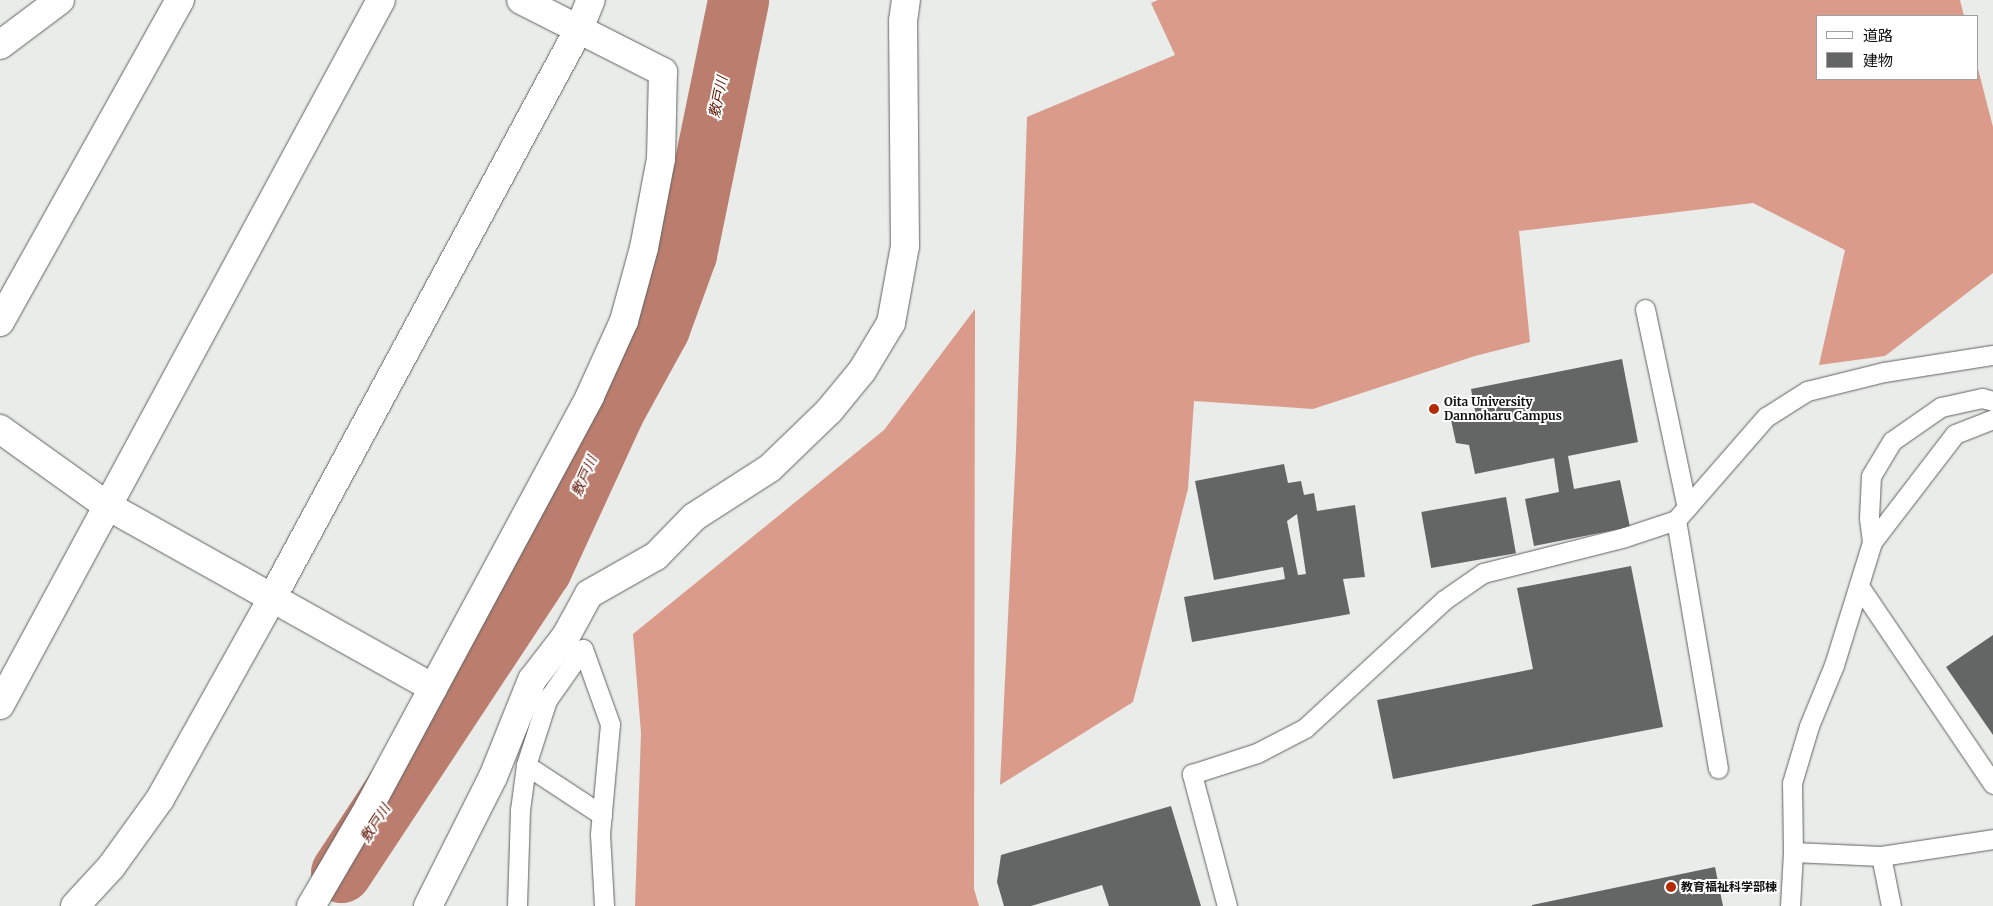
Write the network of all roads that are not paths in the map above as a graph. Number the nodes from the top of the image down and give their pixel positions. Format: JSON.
{"nodes":[{"id":1,"x":60,"y":0,"type":"edge"},
{"id":2,"x":180,"y":0,"type":"edge"},
{"id":3,"x":381,"y":0,"type":"edge"},
{"id":4,"x":521,"y":0,"type":"edge"},
{"id":5,"x":591,"y":0,"type":"edge"},
{"id":6,"x":906,"y":0,"type":"edge"},
{"id":7,"x":579,"y":29,"type":"junction"},
{"id":8,"x":0,"y":45,"type":"edge"},
{"id":9,"x":1645,"y":309,"type":"dead end"},
{"id":10,"x":0,"y":322,"type":"edge"},
{"id":11,"x":1993,"y":355,"type":"edge"},
{"id":12,"x":1993,"y":402,"type":"edge"},
{"id":13,"x":1993,"y":419,"type":"edge"},
{"id":14,"x":0,"y":429,"type":"edge"},
{"id":15,"x":106,"y":505,"type":"junction"},
{"id":16,"x":1681,"y":514,"type":"junction"},
{"id":17,"x":1872,"y":542,"type":"junction"},
{"id":18,"x":1859,"y":586,"type":"junction"},
{"id":19,"x":271,"y":600,"type":"junction"},
{"id":20,"x":8,"y":669,"type":"edge"},
{"id":21,"x":433,"y":688,"type":"junction"},
{"id":22,"x":0,"y":705,"type":"edge"},
{"id":23,"x":526,"y":765,"type":"junction"},
{"id":24,"x":1718,"y":768,"type":"dead end"},
{"id":25,"x":1993,"y":784,"type":"edge"},
{"id":26,"x":602,"y":815,"type":"junction"},
{"id":27,"x":1993,"y":839,"type":"edge"},
{"id":28,"x":1793,"y":852,"type":"junction"},
{"id":29,"x":1881,"y":856,"type":"junction"},
{"id":30,"x":75,"y":906,"type":"edge"},
{"id":31,"x":311,"y":906,"type":"edge"},
{"id":32,"x":428,"y":906,"type":"edge"},
{"id":33,"x":517,"y":906,"type":"edge"},
{"id":34,"x":604,"y":906,"type":"edge"},
{"id":35,"x":1227,"y":906,"type":"edge"},
{"id":36,"x":1790,"y":906,"type":"edge"},
{"id":37,"x":1891,"y":906,"type":"edge"}],
"edges":[{"from":1,"to":8,"type":"street"},
{"from":2,"to":10,"type":"street"},
{"from":3,"to":15,"type":"street"},
{"from":4,"to":7,"type":"street"},
{"from":5,"to":7,"type":"street"},
{"from":6,"to":32,"type":"street"},
{"from":7,"to":19,"type":"street"},
{"from":7,"to":21,"type":"street"},
{"from":9,"to":16,"type":"lane"},
{"from":11,"to":16,"type":"lane"},
{"from":12,"to":17,"type":"lane"},
{"from":13,"to":17,"type":"lane"},
{"from":14,"to":15,"type":"street"},
{"from":15,"to":19,"type":"street"},
{"from":15,"to":20,"type":"street"},
{"from":16,"to":24,"type":"lane"},
{"from":16,"to":35,"type":"lane"},
{"from":17,"to":18,"type":"lane"},
{"from":18,"to":25,"type":"lane"},
{"from":18,"to":28,"type":"lane"},
{"from":19,"to":21,"type":"street"},
{"from":19,"to":30,"type":"street"},
{"from":20,"to":22,"type":"street"},
{"from":21,"to":31,"type":"street"},
{"from":23,"to":26,"type":"lane"},
{"from":23,"to":26,"type":"lane"},
{"from":23,"to":33,"type":"lane"},
{"from":26,"to":34,"type":"lane"},
{"from":27,"to":29,"type":"lane"},
{"from":28,"to":29,"type":"lane"},
{"from":28,"to":36,"type":"lane"},
{"from":29,"to":37,"type":"lane"}]}
